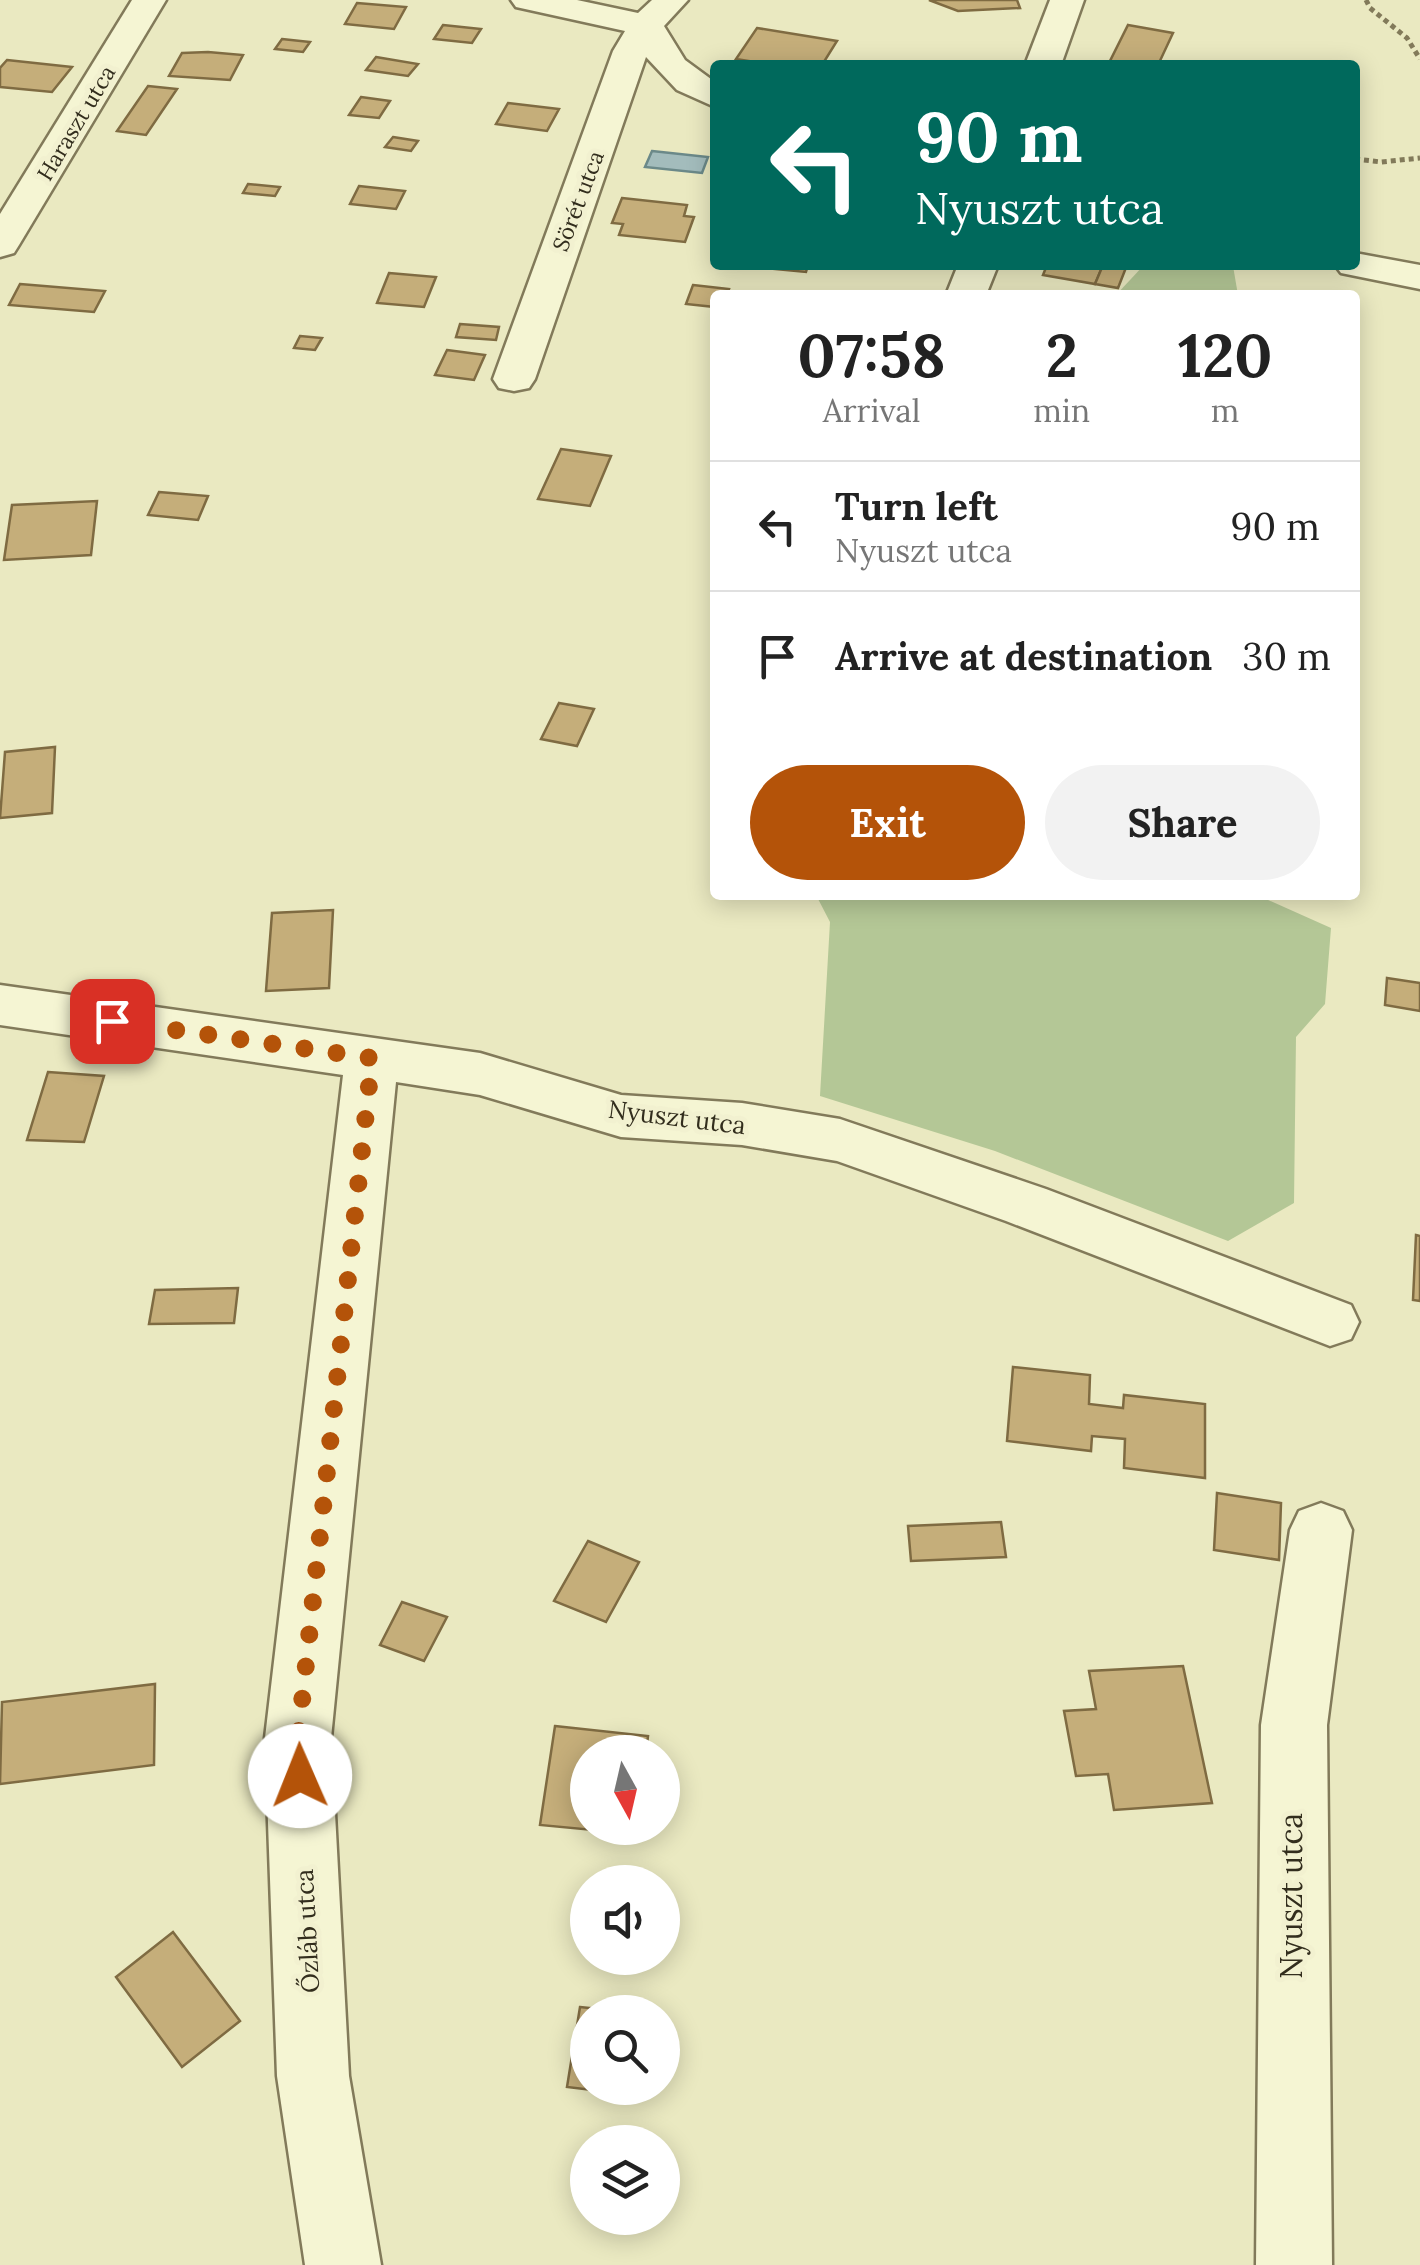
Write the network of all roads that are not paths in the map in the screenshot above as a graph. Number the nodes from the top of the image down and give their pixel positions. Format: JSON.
{"nodes":[{"id":1,"x":149,"y":0,"type":"edge"},
{"id":2,"x":528,"y":0,"type":"edge"},
{"id":3,"x":1067,"y":0,"type":"edge"},
{"id":4,"x":652,"y":8,"type":"edge"},
{"id":5,"x":1044,"y":60,"type":"edge"},
{"id":6,"x":710,"y":94,"type":"edge"},
{"id":7,"x":0,"y":245,"type":"edge"},
{"id":8,"x":1360,"y":266,"type":"edge"},
{"id":9,"x":1420,"y":277,"type":"edge"},
{"id":10,"x":514,"y":379,"type":"dead end"},
{"id":11,"x":0,"y":1005,"type":"edge"},
{"id":12,"x":372,"y":1058,"type":"junction"},
{"id":13,"x":1330,"y":1322,"type":"dead end"},
{"id":14,"x":1322,"y":1530,"type":"dead end"},
{"id":15,"x":343,"y":2265,"type":"edge"},
{"id":16,"x":1294,"y":2265,"type":"edge"}],
"edges":[{"from":1,"to":7,"type":"street","name":"Haraszt utca"},
{"from":2,"to":4,"type":"street"},
{"from":3,"to":5,"type":"street"},
{"from":4,"to":6,"type":"street"},
{"from":4,"to":10,"type":"street","name":"Sörét utca"},
{"from":8,"to":9,"type":"street"},
{"from":11,"to":12,"type":"street","name":"Nyuszt utca"},
{"from":12,"to":13,"type":"street","name":"Nyuszt utca"},
{"from":12,"to":15,"type":"street","name":"Őzláb utca"},
{"from":14,"to":16,"type":"street","name":"Nyuszt utca"}]}
